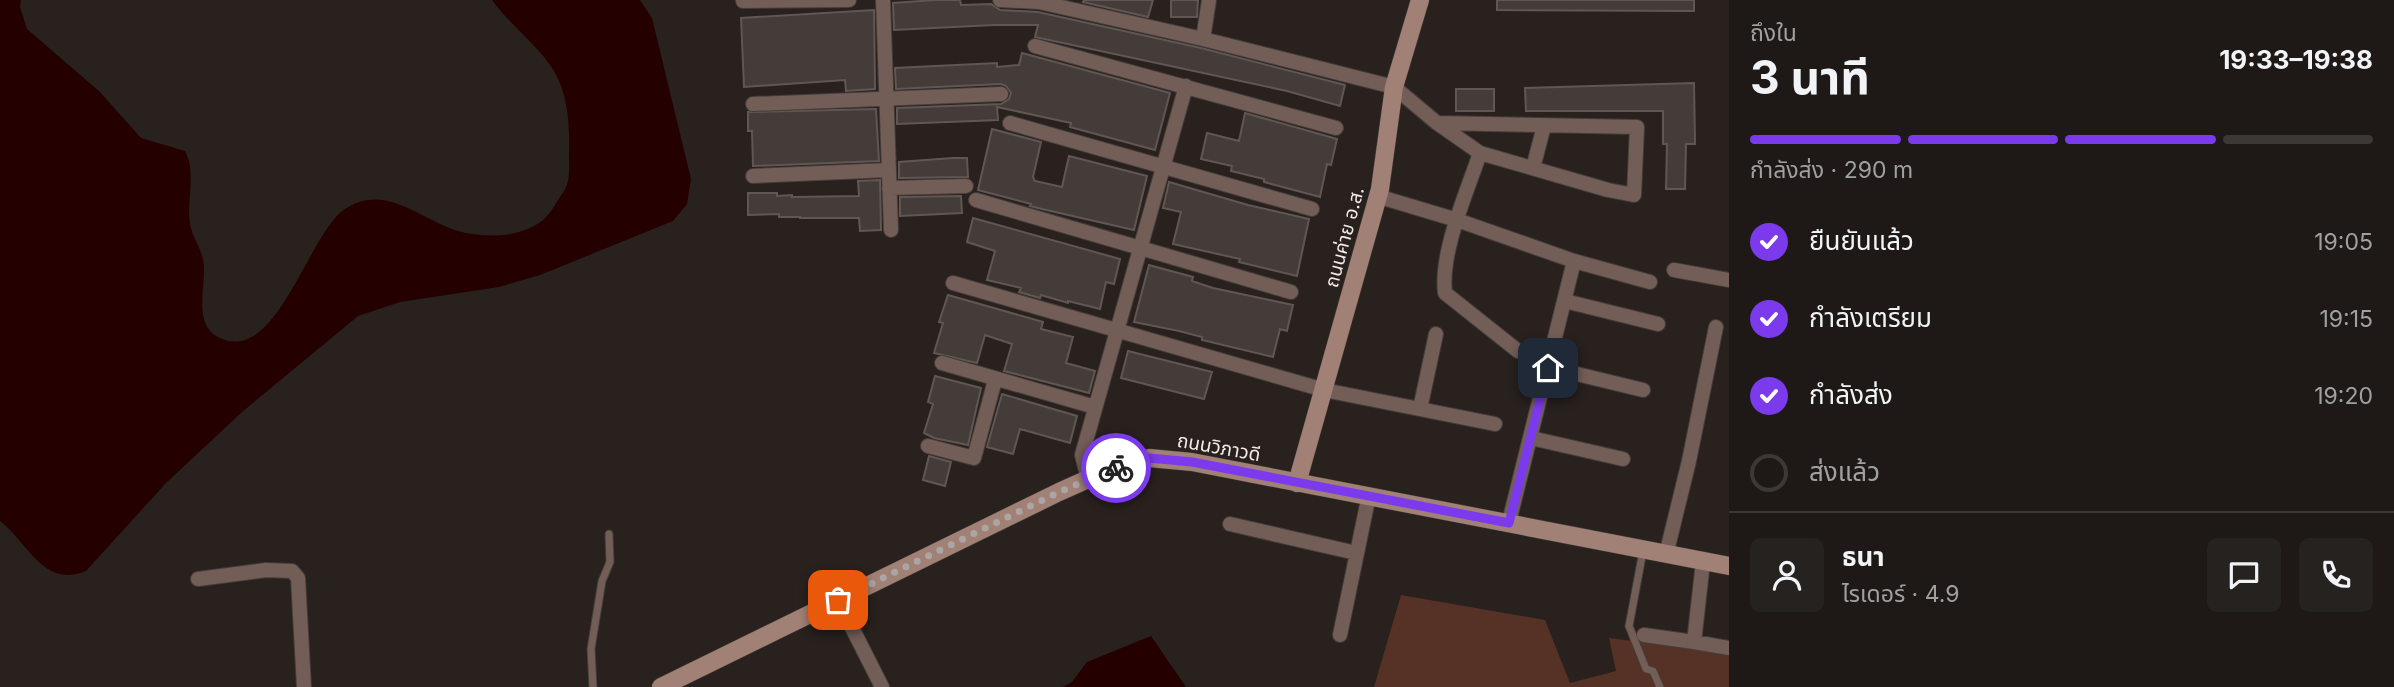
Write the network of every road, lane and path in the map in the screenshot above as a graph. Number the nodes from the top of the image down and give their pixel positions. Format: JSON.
{"nodes":[{"id":1,"x":789,"y":0,"type":"edge"},
{"id":2,"x":849,"y":0,"type":"edge"},
{"id":3,"x":883,"y":0,"type":"edge"},
{"id":4,"x":1000,"y":0,"type":"edge"},
{"id":5,"x":1209,"y":0,"type":"edge"},
{"id":6,"x":1420,"y":0,"type":"edge"},
{"id":7,"x":743,"y":1,"type":"edge"},
{"id":8,"x":1090,"y":7,"type":"edge"},
{"id":9,"x":1203,"y":39,"type":"junction"},
{"id":10,"x":1035,"y":46,"type":"dead end"},
{"id":11,"x":1186,"y":86,"type":"junction"},
{"id":12,"x":1394,"y":87,"type":"junction"},
{"id":13,"x":1001,"y":94,"type":"dead end"},
{"id":14,"x":886,"y":97,"type":"junction"},
{"id":15,"x":753,"y":104,"type":"dead end"},
{"id":16,"x":1010,"y":123,"type":"dead end"},
{"id":17,"x":1437,"y":123,"type":"junction"},
{"id":18,"x":1544,"y":126,"type":"junction"},
{"id":19,"x":1336,"y":128,"type":"dead end"},
{"id":20,"x":1480,"y":153,"type":"junction"},
{"id":21,"x":1163,"y":167,"type":"junction"},
{"id":22,"x":1533,"y":168,"type":"junction"},
{"id":23,"x":889,"y":170,"type":"junction"},
{"id":24,"x":753,"y":176,"type":"dead end"},
{"id":25,"x":966,"y":186,"type":"dead end"},
{"id":26,"x":889,"y":188,"type":"junction"},
{"id":27,"x":1377,"y":196,"type":"junction"},
{"id":28,"x":976,"y":200,"type":"dead end"},
{"id":29,"x":1312,"y":209,"type":"dead end"},
{"id":30,"x":1457,"y":219,"type":"junction"},
{"id":31,"x":891,"y":230,"type":"dead end"},
{"id":32,"x":1140,"y":248,"type":"junction"},
{"id":33,"x":1574,"y":261,"type":"junction"},
{"id":34,"x":1674,"y":270,"type":"dead end"},
{"id":35,"x":1729,"y":281,"type":"edge"},
{"id":36,"x":1650,"y":282,"type":"dead end"},
{"id":37,"x":953,"y":283,"type":"dead end"},
{"id":38,"x":1292,"y":292,"type":"dead end"},
{"id":39,"x":1565,"y":301,"type":"junction"},
{"id":40,"x":1658,"y":324,"type":"dead end"},
{"id":41,"x":1716,"y":327,"type":"dead end"},
{"id":42,"x":1117,"y":331,"type":"junction"},
{"id":43,"x":1436,"y":334,"type":"dead end"},
{"id":44,"x":942,"y":363,"type":"dead end"},
{"id":45,"x":1549,"y":363,"type":"junction"},
{"id":46,"x":995,"y":380,"type":"junction"},
{"id":47,"x":1324,"y":390,"type":"junction"},
{"id":48,"x":1643,"y":390,"type":"dead end"},
{"id":49,"x":1095,"y":407,"type":"junction"},
{"id":50,"x":1420,"y":409,"type":"junction"},
{"id":51,"x":1495,"y":424,"type":"dead end"},
{"id":52,"x":1531,"y":438,"type":"junction"},
{"id":53,"x":928,"y":446,"type":"dead end"},
{"id":54,"x":1623,"y":459,"type":"dead end"},
{"id":55,"x":1088,"y":479,"type":"junction"},
{"id":56,"x":1297,"y":483,"type":"junction"},
{"id":57,"x":1369,"y":495,"type":"junction"},
{"id":58,"x":1509,"y":523,"type":"junction"},
{"id":59,"x":1230,"y":524,"type":"dead end"},
{"id":60,"x":609,"y":534,"type":"dead end"},
{"id":61,"x":1643,"y":550,"type":"junction"},
{"id":62,"x":1356,"y":553,"type":"junction"},
{"id":63,"x":1666,"y":555,"type":"junction"},
{"id":64,"x":1703,"y":562,"type":"junction"},
{"id":65,"x":1729,"y":566,"type":"edge"},
{"id":66,"x":198,"y":579,"type":"dead end"},
{"id":67,"x":838,"y":600,"type":"junction"},
{"id":68,"x":1340,"y":635,"type":"dead end"},
{"id":69,"x":1644,"y":635,"type":"dead end"},
{"id":70,"x":1694,"y":642,"type":"junction"},
{"id":71,"x":1729,"y":648,"type":"edge"},
{"id":72,"x":304,"y":687,"type":"edge"},
{"id":73,"x":593,"y":687,"type":"edge"},
{"id":74,"x":660,"y":687,"type":"edge"},
{"id":75,"x":882,"y":687,"type":"edge"},
{"id":76,"x":1660,"y":687,"type":"edge"}],
"edges":[{"from":1,"to":2,"type":"street"},
{"from":1,"to":7,"type":"street"},
{"from":3,"to":14,"type":"street"},
{"from":4,"to":8,"type":"street"},
{"from":5,"to":9,"type":"street"},
{"from":6,"to":12,"type":"street","name":"ถนนค่าย อ.ส."},
{"from":8,"to":9,"type":"street"},
{"from":9,"to":12,"type":"street"},
{"from":10,"to":11,"type":"street"},
{"from":11,"to":19,"type":"street"},
{"from":11,"to":21,"type":"street"},
{"from":12,"to":17,"type":"street"},
{"from":12,"to":27,"type":"street","name":"ถนนค่าย อ.ส."},
{"from":13,"to":14,"type":"street"},
{"from":14,"to":15,"type":"street"},
{"from":14,"to":23,"type":"street"},
{"from":16,"to":21,"type":"street"},
{"from":17,"to":18,"type":"street"},
{"from":17,"to":20,"type":"street"},
{"from":18,"to":22,"type":"street"},
{"from":18,"to":22,"type":"street"},
{"from":20,"to":22,"type":"street"},
{"from":20,"to":30,"type":"street"},
{"from":21,"to":29,"type":"street"},
{"from":21,"to":32,"type":"street"},
{"from":23,"to":24,"type":"street"},
{"from":23,"to":26,"type":"street"},
{"from":25,"to":26,"type":"street"},
{"from":26,"to":31,"type":"street"},
{"from":27,"to":30,"type":"street"},
{"from":27,"to":47,"type":"street","name":"ถนนค่าย อ.ส."},
{"from":28,"to":32,"type":"street"},
{"from":30,"to":33,"type":"street"},
{"from":30,"to":45,"type":"street"},
{"from":32,"to":38,"type":"street"},
{"from":32,"to":42,"type":"street"},
{"from":33,"to":36,"type":"street"},
{"from":33,"to":39,"type":"street"},
{"from":34,"to":35,"type":"street"},
{"from":37,"to":42,"type":"street"},
{"from":39,"to":40,"type":"street"},
{"from":39,"to":45,"type":"street"},
{"from":41,"to":63,"type":"street"},
{"from":42,"to":47,"type":"street"},
{"from":42,"to":49,"type":"street"},
{"from":43,"to":50,"type":"street"},
{"from":44,"to":46,"type":"street"},
{"from":45,"to":48,"type":"street"},
{"from":45,"to":52,"type":"street"},
{"from":46,"to":49,"type":"street"},
{"from":46,"to":53,"type":"street"},
{"from":47,"to":50,"type":"street"},
{"from":47,"to":56,"type":"street","name":"ถนนค่าย อ.ส."},
{"from":49,"to":55,"type":"street"},
{"from":50,"to":51,"type":"street"},
{"from":52,"to":54,"type":"street"},
{"from":52,"to":58,"type":"street"},
{"from":55,"to":56,"type":"street","name":"ถนนวิภาวดี"},
{"from":55,"to":67,"type":"street","name":"ถนนวิภาวดี"},
{"from":56,"to":57,"type":"street","name":"ถนนวิภาวดี"},
{"from":57,"to":58,"type":"street","name":"ถนนวิภาวดี"},
{"from":57,"to":62,"type":"street"},
{"from":58,"to":61,"type":"street","name":"ถนนวิภาวดี"},
{"from":59,"to":62,"type":"street"},
{"from":60,"to":73,"type":"lane"},
{"from":61,"to":63,"type":"street","name":"ถนนวิภาวดี"},
{"from":61,"to":76,"type":"lane"},
{"from":62,"to":68,"type":"street"},
{"from":63,"to":64,"type":"street","name":"ถนนวิภาวดี"},
{"from":64,"to":65,"type":"street","name":"ถนนวิภาวดี"},
{"from":64,"to":70,"type":"street"},
{"from":66,"to":72,"type":"street"},
{"from":67,"to":74,"type":"street","name":"ถนนวิภาวดี"},
{"from":67,"to":75,"type":"street"},
{"from":69,"to":70,"type":"street"},
{"from":70,"to":71,"type":"street"}]}
